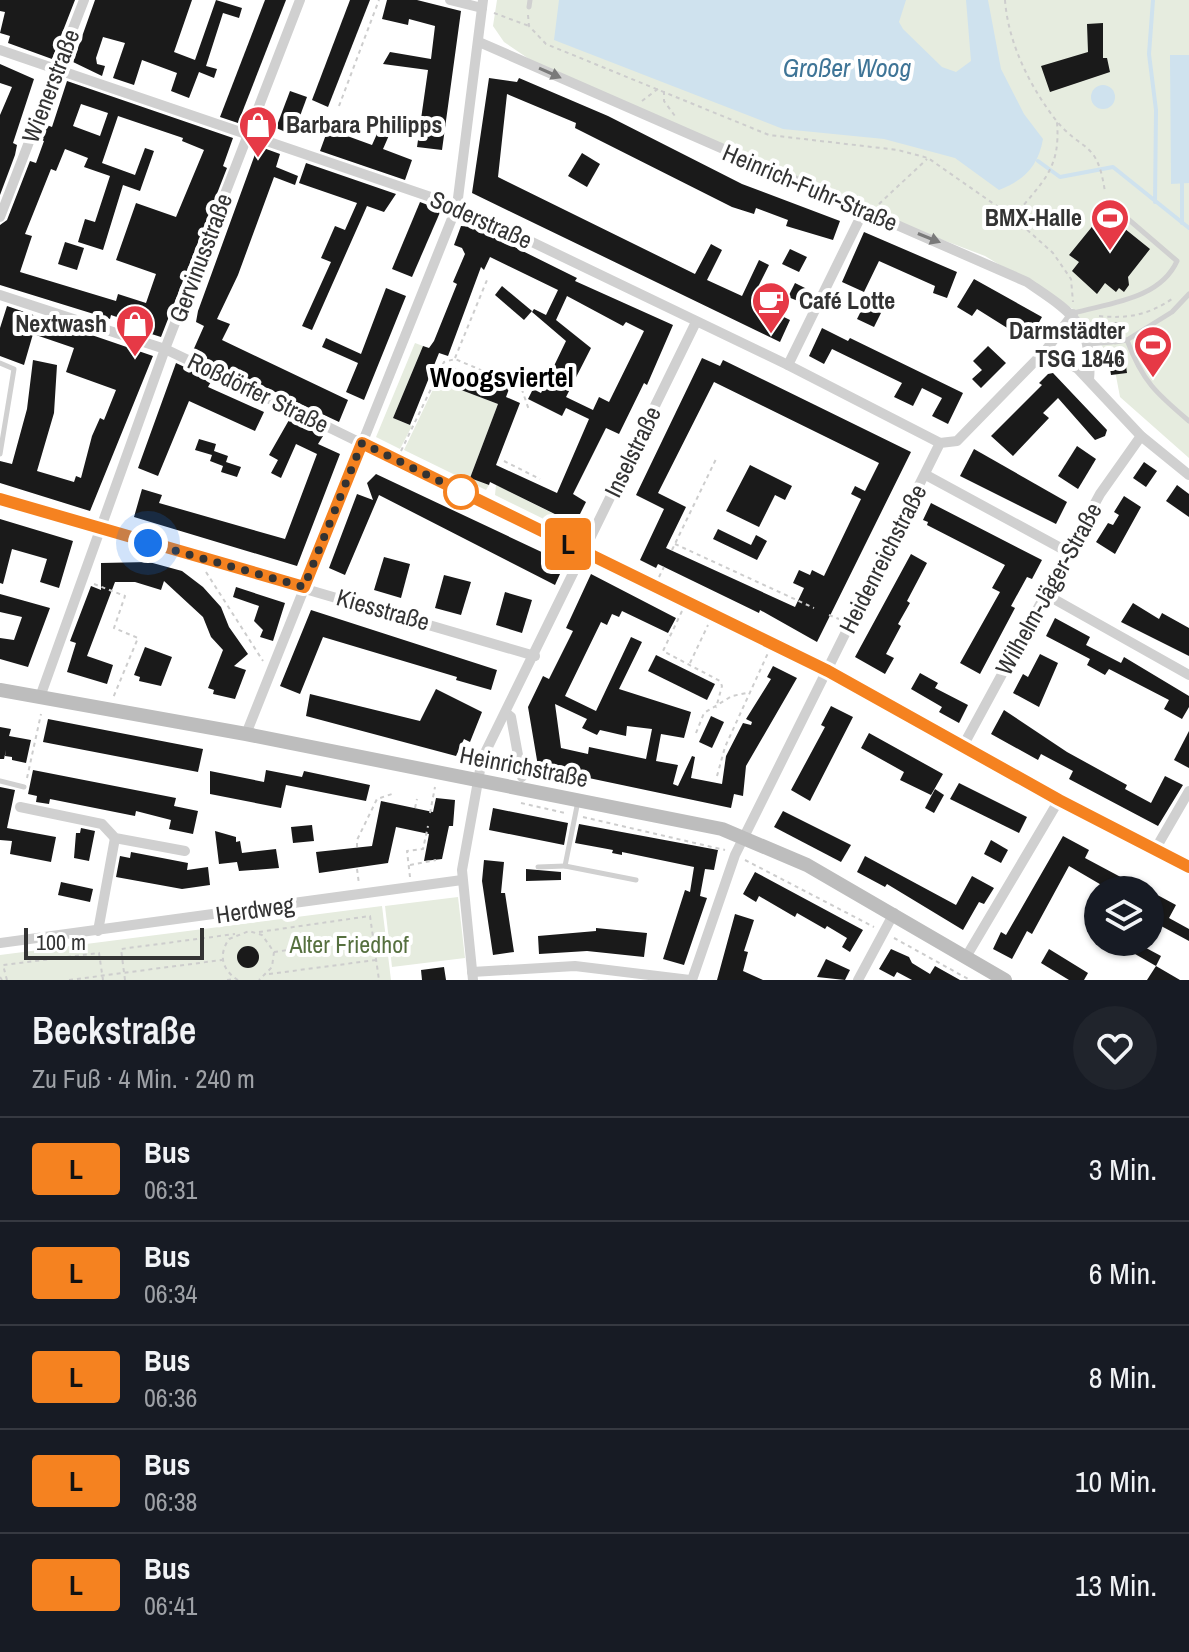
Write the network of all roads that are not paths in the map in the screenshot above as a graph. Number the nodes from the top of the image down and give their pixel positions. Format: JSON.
{"nodes":[{"id":1,"x":84,"y":0,"type":"edge"},
{"id":2,"x":300,"y":0,"type":"edge"},
{"id":3,"x":450,"y":0,"type":"edge"},
{"id":4,"x":483,"y":4,"type":"edge"},
{"id":5,"x":479,"y":42,"type":"junction"},
{"id":6,"x":0,"y":50,"type":"edge"},
{"id":7,"x":58,"y":69,"type":"junction"},
{"id":8,"x":250,"y":133,"type":"junction"},
{"id":9,"x":1107,"y":201,"type":"dead end"},
{"id":10,"x":457,"y":206,"type":"junction"},
{"id":11,"x":866,"y":213,"type":"junction"},
{"id":12,"x":0,"y":217,"type":"edge"},
{"id":13,"x":1189,"y":294,"type":"edge"},
{"id":14,"x":0,"y":295,"type":"edge"},
{"id":15,"x":1073,"y":314,"type":"junction"},
{"id":16,"x":696,"y":322,"type":"junction"},
{"id":17,"x":1127,"y":340,"type":"junction"},
{"id":18,"x":1088,"y":344,"type":"junction"},
{"id":19,"x":165,"y":349,"type":"junction"},
{"id":20,"x":1046,"y":350,"type":"junction"},
{"id":21,"x":0,"y":363,"type":"edge"},
{"id":22,"x":788,"y":365,"type":"junction"},
{"id":23,"x":1089,"y":380,"type":"junction"},
{"id":24,"x":1189,"y":421,"type":"edge"},
{"id":25,"x":1141,"y":436,"type":"junction"},
{"id":26,"x":362,"y":443,"type":"junction"},
{"id":27,"x":940,"y":443,"type":"junction"},
{"id":28,"x":0,"y":454,"type":"edge"},
{"id":29,"x":926,"y":475,"type":"junction"},
{"id":30,"x":1189,"y":475,"type":"edge"},
{"id":31,"x":0,"y":500,"type":"edge"},
{"id":32,"x":99,"y":529,"type":"junction"},
{"id":33,"x":585,"y":552,"type":"junction"},
{"id":34,"x":1068,"y":552,"type":"junction"},
{"id":35,"x":304,"y":587,"type":"junction"},
{"id":36,"x":1045,"y":594,"type":"junction"},
{"id":37,"x":535,"y":656,"type":"junction"},
{"id":38,"x":828,"y":671,"type":"junction"},
{"id":39,"x":1189,"y":675,"type":"edge"},
{"id":40,"x":0,"y":690,"type":"edge"},
{"id":41,"x":40,"y":697,"type":"junction"},
{"id":42,"x":506,"y":713,"type":"junction"},
{"id":43,"x":246,"y":734,"type":"junction"},
{"id":44,"x":963,"y":746,"type":"junction"},
{"id":45,"x":522,"y":777,"type":"dead end"},
{"id":46,"x":478,"y":780,"type":"junction"},
{"id":47,"x":0,"y":781,"type":"edge"},
{"id":48,"x":24,"y":787,"type":"dead end"},
{"id":49,"x":1189,"y":791,"type":"edge"},
{"id":50,"x":578,"y":800,"type":"junction"},
{"id":51,"x":1059,"y":800,"type":"junction"},
{"id":52,"x":20,"y":807,"type":"dead end"},
{"id":53,"x":744,"y":836,"type":"junction"},
{"id":54,"x":115,"y":838,"type":"junction"},
{"id":55,"x":1156,"y":848,"type":"junction"},
{"id":56,"x":185,"y":851,"type":"dead end"},
{"id":57,"x":565,"y":866,"type":"junction"},
{"id":58,"x":538,"y":867,"type":"dead end"},
{"id":59,"x":1189,"y":867,"type":"edge"},
{"id":60,"x":462,"y":880,"type":"junction"},
{"id":61,"x":636,"y":880,"type":"dead end"},
{"id":62,"x":894,"y":913,"type":"junction"},
{"id":63,"x":98,"y":931,"type":"junction"},
{"id":64,"x":0,"y":943,"type":"edge"},
{"id":65,"x":966,"y":957,"type":"junction"},
{"id":66,"x":472,"y":976,"type":"edge"},
{"id":67,"x":691,"y":980,"type":"edge"},
{"id":68,"x":858,"y":980,"type":"edge"},
{"id":69,"x":1005,"y":980,"type":"edge"}],
"edges":[{"from":1,"to":7,"type":"street","name":"Wienerstraße"},
{"from":2,"to":8,"type":"street","name":"Gervinusstraße"},
{"from":3,"to":4,"type":"street"},
{"from":4,"to":5,"type":"street"},
{"from":5,"to":10,"type":"street"},
{"from":5,"to":11,"type":"street","name":"Heinrich-Fuhr-Straße","one_way":true},
{"from":6,"to":7,"type":"street","name":"Soderstraße"},
{"from":7,"to":8,"type":"street","name":"Soderstraße"},
{"from":7,"to":12,"type":"street","name":"Wienerstraße"},
{"from":8,"to":10,"type":"street","name":"Soderstraße"},
{"from":8,"to":19,"type":"street","name":"Gervinusstraße"},
{"from":9,"to":15,"type":"lane"},
{"from":10,"to":16,"type":"street","name":"Soderstraße"},
{"from":10,"to":26,"type":"street"},
{"from":11,"to":15,"type":"street","name":"Heinrich-Fuhr-Straße","one_way":true},
{"from":11,"to":22,"type":"street"},
{"from":13,"to":17,"type":"lane"},
{"from":14,"to":19,"type":"street","name":"Roßdörfer Straße"},
{"from":15,"to":18,"type":"street"},
{"from":15,"to":20,"type":"street"},
{"from":16,"to":22,"type":"street","name":"Soderstraße"},
{"from":16,"to":33,"type":"street","name":"Inselstraße"},
{"from":17,"to":18,"type":"lane"},
{"from":17,"to":24,"type":"lane"},
{"from":18,"to":23,"type":"street"},
{"from":19,"to":26,"type":"street","name":"Roßdörfer Straße"},
{"from":19,"to":32,"type":"street","name":"Gervinusstraße"},
{"from":20,"to":23,"type":"street"},
{"from":20,"to":27,"type":"street"},
{"from":21,"to":28,"type":"lane"},
{"from":22,"to":27,"type":"street","name":"Soderstraße"},
{"from":23,"to":25,"type":"street"},
{"from":25,"to":30,"type":"street"},
{"from":25,"to":34,"type":"street","name":"Wilhelm-Jäger-Straße"},
{"from":26,"to":33,"type":"street","name":"Roßdörfer Straße"},
{"from":26,"to":35,"type":"street"},
{"from":27,"to":29,"type":"street","name":"Heidenreichstraße"},
{"from":29,"to":34,"type":"street"},
{"from":29,"to":38,"type":"street","name":"Heidenreichstraße"},
{"from":31,"to":32,"type":"street","name":"Kiesstraße"},
{"from":32,"to":35,"type":"street","name":"Kiesstraße"},
{"from":32,"to":41,"type":"street","name":"Gervinusstraße"},
{"from":33,"to":37,"type":"street","name":"Inselstraße"},
{"from":33,"to":38,"type":"street","name":"Roßdörfer Straße"},
{"from":34,"to":36,"type":"street","name":"Wilhelm-Jäger-Straße"},
{"from":35,"to":37,"type":"street","name":"Kiesstraße"},
{"from":35,"to":43,"type":"street"},
{"from":36,"to":39,"type":"street"},
{"from":36,"to":44,"type":"street","name":"Wilhelm-Jäger-Straße"},
{"from":37,"to":42,"type":"street","name":"Inselstraße"},
{"from":38,"to":44,"type":"street","name":"Roßdörfer Straße"},
{"from":38,"to":53,"type":"street","name":"Heidenreichstraße"},
{"from":40,"to":41,"type":"main road","name":"Heinrichstraße"},
{"from":41,"to":43,"type":"main road","name":"Heinrichstraße"},
{"from":42,"to":45,"type":"street"},
{"from":42,"to":46,"type":"street","name":"Inselstraße"},
{"from":43,"to":46,"type":"main road","name":"Heinrichstraße"},
{"from":44,"to":51,"type":"street","name":"Roßdörfer Straße"},
{"from":46,"to":50,"type":"main road","name":"Heinrichstraße"},
{"from":46,"to":60,"type":"street","name":"Inselstraße"},
{"from":47,"to":48,"type":"lane"},
{"from":49,"to":55,"type":"street"},
{"from":50,"to":53,"type":"main road","name":"Heinrichstraße"},
{"from":50,"to":57,"type":"lane"},
{"from":51,"to":55,"type":"street","name":"Roßdörfer Straße"},
{"from":51,"to":65,"type":"street"},
{"from":52,"to":54,"type":"street"},
{"from":53,"to":62,"type":"main road","name":"Heinrichstraße"},
{"from":53,"to":67,"type":"street","name":"Heidenreichstraße"},
{"from":54,"to":56,"type":"street"},
{"from":54,"to":63,"type":"street"},
{"from":55,"to":59,"type":"street","name":"Roßdörfer Straße"},
{"from":57,"to":58,"type":"lane"},
{"from":57,"to":61,"type":"lane"},
{"from":60,"to":63,"type":"street","name":"Herdweg"},
{"from":60,"to":66,"type":"street","name":"Inselstraße"},
{"from":62,"to":65,"type":"main road","name":"Heinrichstraße"},
{"from":62,"to":68,"type":"street"},
{"from":63,"to":64,"type":"street","name":"Herdweg"},
{"from":65,"to":69,"type":"main road","name":"Heinrichstraße"},
{"from":66,"to":67,"type":"street"}]}
